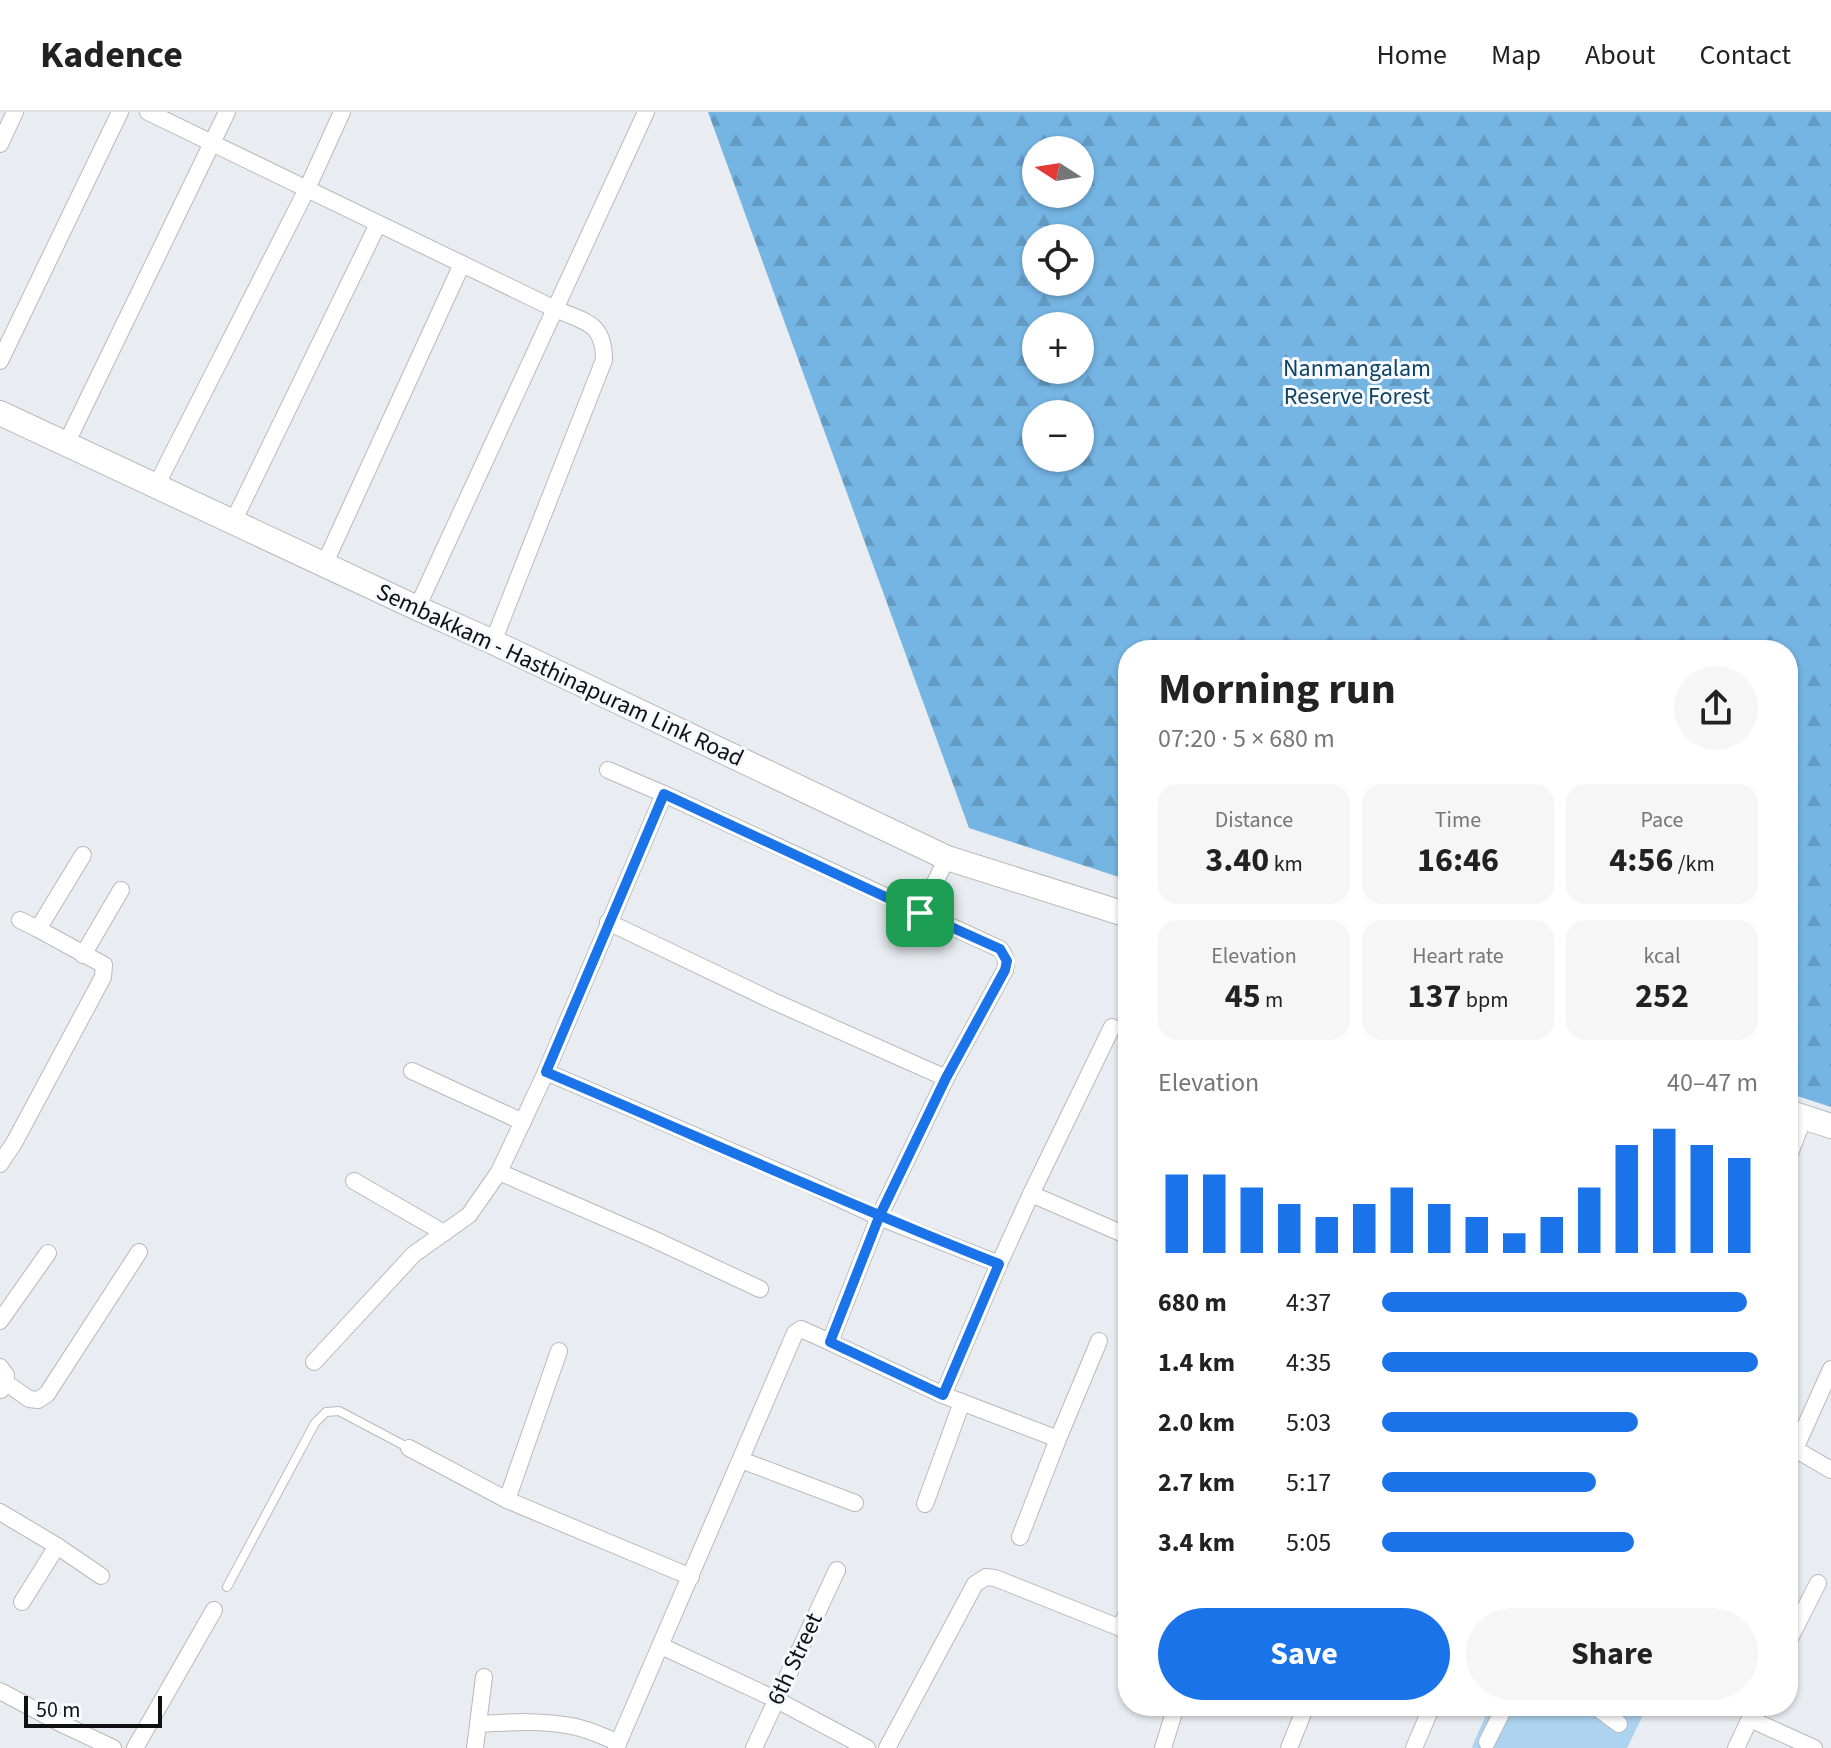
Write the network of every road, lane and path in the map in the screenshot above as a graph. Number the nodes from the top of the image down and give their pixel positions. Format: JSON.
{"nodes":[{"id":1,"x":15,"y":112,"type":"edge"},
{"id":2,"x":120,"y":112,"type":"edge"},
{"id":3,"x":148,"y":112,"type":"edge"},
{"id":4,"x":227,"y":112,"type":"edge"},
{"id":5,"x":342,"y":112,"type":"edge"},
{"id":6,"x":646,"y":112,"type":"edge"},
{"id":7,"x":212,"y":143,"type":"junction"},
{"id":8,"x":0,"y":144,"type":"edge"},
{"id":9,"x":307,"y":189,"type":"junction"},
{"id":10,"x":378,"y":224,"type":"junction"},
{"id":11,"x":462,"y":264,"type":"junction"},
{"id":12,"x":555,"y":309,"type":"junction"},
{"id":13,"x":0,"y":361,"type":"edge"},
{"id":14,"x":0,"y":413,"type":"edge"},
{"id":15,"x":66,"y":444,"type":"junction"},
{"id":16,"x":156,"y":486,"type":"junction"},
{"id":17,"x":233,"y":522,"type":"junction"},
{"id":18,"x":324,"y":565,"type":"junction"},
{"id":19,"x":417,"y":608,"type":"junction"},
{"id":20,"x":493,"y":642,"type":"junction"},
{"id":21,"x":608,"y":770,"type":"dead end"},
{"id":22,"x":664,"y":794,"type":"junction"},
{"id":23,"x":83,"y":855,"type":"dead end"},
{"id":24,"x":947,"y":858,"type":"junction"},
{"id":25,"x":121,"y":890,"type":"dead end"},
{"id":26,"x":1118,"y":912,"type":"edge"},
{"id":27,"x":920,"y":913,"type":"junction"},
{"id":28,"x":20,"y":920,"type":"dead end"},
{"id":29,"x":608,"y":922,"type":"junction"},
{"id":30,"x":38,"y":929,"type":"junction"},
{"id":31,"x":83,"y":955,"type":"junction"},
{"id":32,"x":1112,"y":1027,"type":"dead end"},
{"id":33,"x":412,"y":1071,"type":"dead end"},
{"id":34,"x":546,"y":1072,"type":"junction"},
{"id":35,"x":946,"y":1078,"type":"junction"},
{"id":36,"x":1798,"y":1116,"type":"edge"},
{"id":37,"x":523,"y":1122,"type":"junction"},
{"id":38,"x":1831,"y":1126,"type":"edge"},
{"id":39,"x":0,"y":1164,"type":"edge"},
{"id":40,"x":499,"y":1172,"type":"junction"},
{"id":41,"x":354,"y":1181,"type":"dead end"},
{"id":42,"x":1031,"y":1194,"type":"junction"},
{"id":43,"x":879,"y":1217,"type":"junction"},
{"id":44,"x":1118,"y":1232,"type":"edge"},
{"id":45,"x":444,"y":1233,"type":"junction"},
{"id":46,"x":139,"y":1252,"type":"dead end"},
{"id":47,"x":48,"y":1253,"type":"dead end"},
{"id":48,"x":999,"y":1264,"type":"junction"},
{"id":49,"x":760,"y":1289,"type":"dead end"},
{"id":50,"x":0,"y":1321,"type":"edge"},
{"id":51,"x":1099,"y":1341,"type":"dead end"},
{"id":52,"x":830,"y":1342,"type":"junction"},
{"id":53,"x":559,"y":1351,"type":"dead end"},
{"id":54,"x":314,"y":1362,"type":"dead end"},
{"id":55,"x":1831,"y":1369,"type":"edge"},
{"id":56,"x":2,"y":1380,"type":"edge"},
{"id":57,"x":943,"y":1395,"type":"junction"},
{"id":58,"x":962,"y":1402,"type":"junction"},
{"id":59,"x":1798,"y":1433,"type":"edge"},
{"id":60,"x":1058,"y":1439,"type":"junction"},
{"id":61,"x":409,"y":1448,"type":"joint"},
{"id":62,"x":1798,"y":1451,"type":"edge"},
{"id":63,"x":741,"y":1460,"type":"junction"},
{"id":64,"x":1831,"y":1470,"type":"edge"},
{"id":65,"x":507,"y":1500,"type":"junction"},
{"id":66,"x":855,"y":1503,"type":"dead end"},
{"id":67,"x":925,"y":1504,"type":"dead end"},
{"id":68,"x":0,"y":1512,"type":"edge"},
{"id":69,"x":1020,"y":1537,"type":"dead end"},
{"id":70,"x":57,"y":1546,"type":"junction"},
{"id":71,"x":837,"y":1570,"type":"dead end"},
{"id":72,"x":101,"y":1576,"type":"dead end"},
{"id":73,"x":691,"y":1577,"type":"junction"},
{"id":74,"x":1818,"y":1583,"type":"dead end"},
{"id":75,"x":227,"y":1587,"type":"dead end"},
{"id":76,"x":22,"y":1602,"type":"dead end"},
{"id":77,"x":214,"y":1610,"type":"dead end"},
{"id":78,"x":1798,"y":1622,"type":"edge"},
{"id":79,"x":1118,"y":1627,"type":"edge"},
{"id":80,"x":661,"y":1646,"type":"junction"},
{"id":81,"x":484,"y":1677,"type":"dead end"},
{"id":82,"x":0,"y":1691,"type":"edge"},
{"id":83,"x":775,"y":1699,"type":"junction"},
{"id":84,"x":1173,"y":1716,"type":"edge"},
{"id":85,"x":1302,"y":1716,"type":"edge"},
{"id":86,"x":1428,"y":1716,"type":"edge"},
{"id":87,"x":1500,"y":1716,"type":"edge"},
{"id":88,"x":1608,"y":1716,"type":"edge"},
{"id":89,"x":1751,"y":1716,"type":"edge"},
{"id":90,"x":1760,"y":1716,"type":"edge"},
{"id":91,"x":479,"y":1724,"type":"junction"},
{"id":92,"x":1619,"y":1724,"type":"dead end"},
{"id":93,"x":1487,"y":1742,"type":"dead end"},
{"id":94,"x":617,"y":1745,"type":"edge"},
{"id":95,"x":113,"y":1748,"type":"edge"},
{"id":96,"x":135,"y":1748,"type":"edge"},
{"id":97,"x":475,"y":1748,"type":"edge"},
{"id":98,"x":754,"y":1748,"type":"edge"},
{"id":99,"x":867,"y":1748,"type":"edge"},
{"id":100,"x":887,"y":1748,"type":"edge"},
{"id":101,"x":1163,"y":1748,"type":"edge"},
{"id":102,"x":1289,"y":1748,"type":"edge"},
{"id":103,"x":1414,"y":1748,"type":"edge"},
{"id":104,"x":1736,"y":1748,"type":"edge"},
{"id":105,"x":1814,"y":1748,"type":"edge"}],
"edges":[{"from":1,"to":8,"type":"street"},
{"from":2,"to":13,"type":"street"},
{"from":3,"to":7,"type":"street"},
{"from":4,"to":7,"type":"street"},
{"from":5,"to":9,"type":"street"},
{"from":6,"to":12,"type":"street"},
{"from":7,"to":9,"type":"street"},
{"from":7,"to":15,"type":"street"},
{"from":9,"to":10,"type":"street"},
{"from":9,"to":16,"type":"street"},
{"from":10,"to":11,"type":"street"},
{"from":10,"to":17,"type":"street"},
{"from":11,"to":12,"type":"street"},
{"from":11,"to":18,"type":"street"},
{"from":12,"to":19,"type":"street"},
{"from":12,"to":20,"type":"street"},
{"from":14,"to":15,"type":"street","name":"Sembakkam - Hasthinapuram Link Road"},
{"from":15,"to":16,"type":"street","name":"Sembakkam - Hasthinapuram Link Road"},
{"from":16,"to":17,"type":"street","name":"Sembakkam - Hasthinapuram Link Road"},
{"from":17,"to":18,"type":"street","name":"Sembakkam - Hasthinapuram Link Road"},
{"from":18,"to":19,"type":"street","name":"Sembakkam - Hasthinapuram Link Road"},
{"from":19,"to":20,"type":"street","name":"Sembakkam - Hasthinapuram Link Road"},
{"from":20,"to":24,"type":"street","name":"Sembakkam - Hasthinapuram Link Road"},
{"from":21,"to":22,"type":"street"},
{"from":22,"to":27,"type":"street"},
{"from":22,"to":29,"type":"street"},
{"from":23,"to":30,"type":"street"},
{"from":24,"to":26,"type":"street","name":"Sembakkam - Hasthinapuram Link Road"},
{"from":24,"to":27,"type":"street"},
{"from":25,"to":31,"type":"street"},
{"from":27,"to":35,"type":"street"},
{"from":28,"to":30,"type":"street"},
{"from":29,"to":34,"type":"street"},
{"from":29,"to":35,"type":"street"},
{"from":30,"to":31,"type":"street"},
{"from":31,"to":39,"type":"street"},
{"from":32,"to":42,"type":"street"},
{"from":33,"to":37,"type":"street"},
{"from":34,"to":37,"type":"street"},
{"from":34,"to":43,"type":"street"},
{"from":35,"to":43,"type":"street"},
{"from":36,"to":38,"type":"street"},
{"from":37,"to":40,"type":"street"},
{"from":40,"to":45,"type":"street"},
{"from":40,"to":49,"type":"street"},
{"from":41,"to":45,"type":"street"},
{"from":42,"to":44,"type":"street"},
{"from":42,"to":48,"type":"street"},
{"from":43,"to":48,"type":"street"},
{"from":43,"to":52,"type":"street"},
{"from":45,"to":54,"type":"street"},
{"from":46,"to":56,"type":"street"},
{"from":47,"to":50,"type":"street"},
{"from":48,"to":57,"type":"street"},
{"from":51,"to":60,"type":"street"},
{"from":52,"to":57,"type":"street"},
{"from":52,"to":63,"type":"street"},
{"from":53,"to":65,"type":"street"},
{"from":55,"to":59,"type":"street"},
{"from":57,"to":58,"type":"street"},
{"from":58,"to":60,"type":"street"},
{"from":58,"to":67,"type":"street"},
{"from":60,"to":69,"type":"street"},
{"from":61,"to":65,"type":"street"},
{"from":61,"to":75,"type":"lane"},
{"from":62,"to":64,"type":"street"},
{"from":63,"to":66,"type":"street"},
{"from":63,"to":73,"type":"street"},
{"from":65,"to":73,"type":"street"},
{"from":68,"to":70,"type":"street"},
{"from":70,"to":72,"type":"street"},
{"from":70,"to":76,"type":"street"},
{"from":71,"to":83,"type":"street","name":"6th Street"},
{"from":73,"to":80,"type":"street"},
{"from":74,"to":78,"type":"street"},
{"from":77,"to":96,"type":"street"},
{"from":79,"to":100,"type":"street"},
{"from":80,"to":83,"type":"street"},
{"from":80,"to":94,"type":"street"},
{"from":81,"to":91,"type":"street"},
{"from":82,"to":95,"type":"street"},
{"from":83,"to":98,"type":"street","name":"6th Street"},
{"from":83,"to":99,"type":"street"},
{"from":84,"to":101,"type":"street"},
{"from":85,"to":102,"type":"street"},
{"from":86,"to":103,"type":"street"},
{"from":87,"to":93,"type":"street"},
{"from":88,"to":92,"type":"street"},
{"from":89,"to":104,"type":"street"},
{"from":90,"to":105,"type":"street"},
{"from":91,"to":94,"type":"street"},
{"from":91,"to":97,"type":"street"}]}
